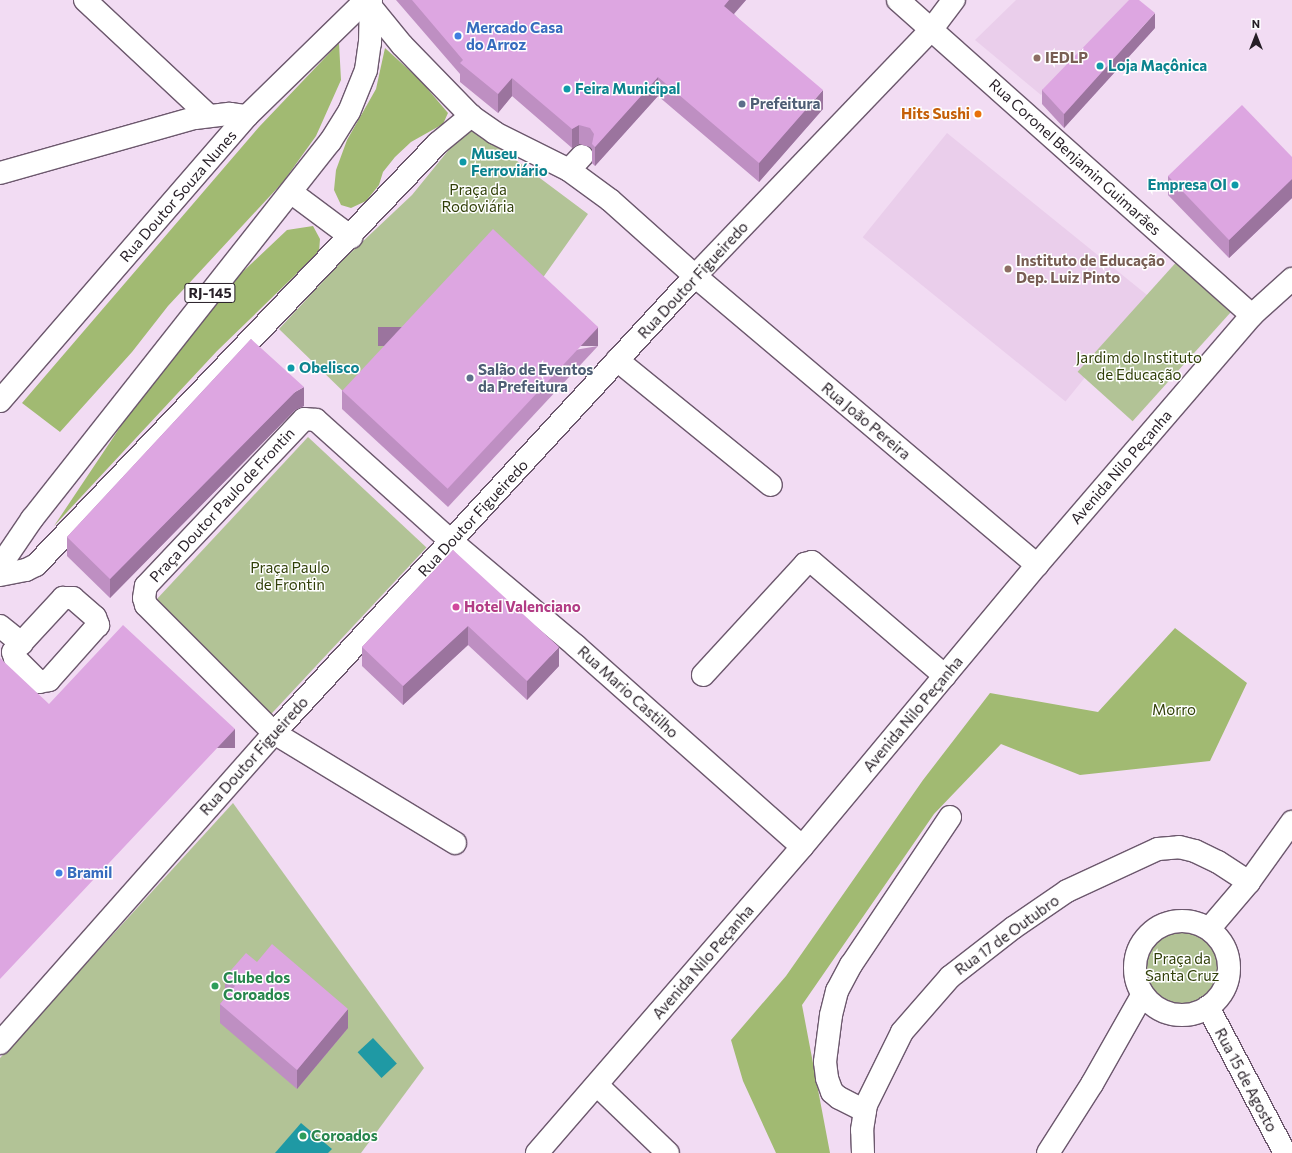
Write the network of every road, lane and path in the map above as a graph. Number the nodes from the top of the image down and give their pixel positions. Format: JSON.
{"nodes":[{"id":1,"x":85,"y":0,"type":"edge"},
{"id":2,"x":898,"y":0,"type":"edge"},
{"id":3,"x":954,"y":0,"type":"edge"},
{"id":4,"x":370,"y":2,"type":"edge"},
{"id":5,"x":931,"y":30,"type":"junction"},
{"id":6,"x":208,"y":115,"type":"junction"},
{"id":7,"x":247,"y":116,"type":"junction"},
{"id":8,"x":471,"y":116,"type":"junction"},
{"id":9,"x":0,"y":173,"type":"edge"},
{"id":10,"x":292,"y":193,"type":"junction"},
{"id":11,"x":351,"y":237,"type":"junction"},
{"id":12,"x":695,"y":276,"type":"junction"},
{"id":13,"x":1292,"y":280,"type":"edge"},
{"id":14,"x":1252,"y":315,"type":"junction"},
{"id":15,"x":618,"y":360,"type":"junction"},
{"id":16,"x":0,"y":401,"type":"edge"},
{"id":17,"x":771,"y":485,"type":"dead end"},
{"id":18,"x":451,"y":541,"type":"junction"},
{"id":19,"x":1037,"y":565,"type":"junction"},
{"id":20,"x":0,"y":566,"type":"edge"},
{"id":21,"x":0,"y":574,"type":"edge"},
{"id":22,"x":0,"y":626,"type":"edge"},
{"id":23,"x":22,"y":644,"type":"dead end"},
{"id":24,"x":703,"y":675,"type":"dead end"},
{"id":25,"x":945,"y":676,"type":"junction"},
{"id":26,"x":274,"y":733,"type":"junction"},
{"id":27,"x":950,"y":817,"type":"dead end"},
{"id":28,"x":1292,"y":822,"type":"edge"},
{"id":29,"x":455,"y":843,"type":"dead end"},
{"id":30,"x":802,"y":847,"type":"junction"},
{"id":31,"x":1249,"y":882,"type":"junction"},
{"id":32,"x":1209,"y":929,"type":"junction"},
{"id":33,"x":1143,"y":994,"type":"junction"},
{"id":34,"x":1208,"y":1007,"type":"junction"},
{"id":35,"x":0,"y":1043,"type":"edge"},
{"id":36,"x":597,"y":1084,"type":"junction"},
{"id":37,"x":865,"y":1112,"type":"junction"},
{"id":38,"x":536,"y":1153,"type":"edge"},
{"id":39,"x":668,"y":1153,"type":"edge"},
{"id":40,"x":862,"y":1153,"type":"edge"},
{"id":41,"x":1048,"y":1153,"type":"edge"},
{"id":42,"x":1285,"y":1153,"type":"edge"}],
"edges":[{"from":1,"to":6,"type":"street"},
{"from":2,"to":5,"type":"street","name":"Rua Coronel Benjamin Guimarães"},
{"from":3,"to":5,"type":"street","name":"Rua Doutor Figueiredo"},
{"from":4,"to":7,"type":"street","name":"Rua Doutor Souza Nunes"},
{"from":4,"to":8,"type":"street","name":"Rua João Pereira"},
{"from":4,"to":10,"type":"street","number":"RJ-145"},
{"from":5,"to":12,"type":"street","name":"Rua Doutor Figueiredo"},
{"from":5,"to":14,"type":"street","name":"Rua Coronel Benjamin Guimarães"},
{"from":6,"to":7,"type":"street"},
{"from":6,"to":9,"type":"street"},
{"from":7,"to":16,"type":"street","name":"Rua Doutor Souza Nunes"},
{"from":8,"to":11,"type":"street"},
{"from":8,"to":12,"type":"street","name":"Rua João Pereira"},
{"from":10,"to":11,"type":"street"},
{"from":10,"to":20,"type":"street","number":"RJ-145"},
{"from":11,"to":21,"type":"street"},
{"from":12,"to":15,"type":"street","name":"Rua Doutor Figueiredo"},
{"from":12,"to":19,"type":"street","name":"Rua João Pereira"},
{"from":13,"to":14,"type":"street","name":"Avenida Nilo Peçanha"},
{"from":14,"to":19,"type":"street","name":"Avenida Nilo Peçanha"},
{"from":15,"to":17,"type":"street"},
{"from":15,"to":18,"type":"street","name":"Rua Doutor Figueiredo"},
{"from":18,"to":26,"type":"street","name":"Rua Doutor Figueiredo"},
{"from":18,"to":26,"type":"street","name":"Praça Doutor Paulo de Frontin"},
{"from":18,"to":30,"type":"street","name":"Rua Mario Castilho"},
{"from":19,"to":25,"type":"street","name":"Avenida Nilo Peçanha"},
{"from":22,"to":23,"type":"street"},
{"from":24,"to":25,"type":"street"},
{"from":25,"to":30,"type":"street","name":"Avenida Nilo Peçanha"},
{"from":26,"to":29,"type":"street"},
{"from":26,"to":35,"type":"street","name":"Rua Doutor Figueiredo"},
{"from":27,"to":37,"type":"street"},
{"from":28,"to":31,"type":"street"},
{"from":30,"to":36,"type":"street","name":"Avenida Nilo Peçanha"},
{"from":31,"to":32,"type":"street"},
{"from":31,"to":37,"type":"street","name":"Rua 17 de Outubro"},
{"from":32,"to":33,"type":"street"},
{"from":32,"to":34,"type":"street"},
{"from":33,"to":34,"type":"street"},
{"from":33,"to":41,"type":"street"},
{"from":34,"to":42,"type":"street","name":"Rua 15 de Agosto"},
{"from":36,"to":38,"type":"street","name":"Avenida Nilo Peçanha"},
{"from":36,"to":39,"type":"street"},
{"from":37,"to":40,"type":"street","name":"Rua 17 de Outubro"}]}
